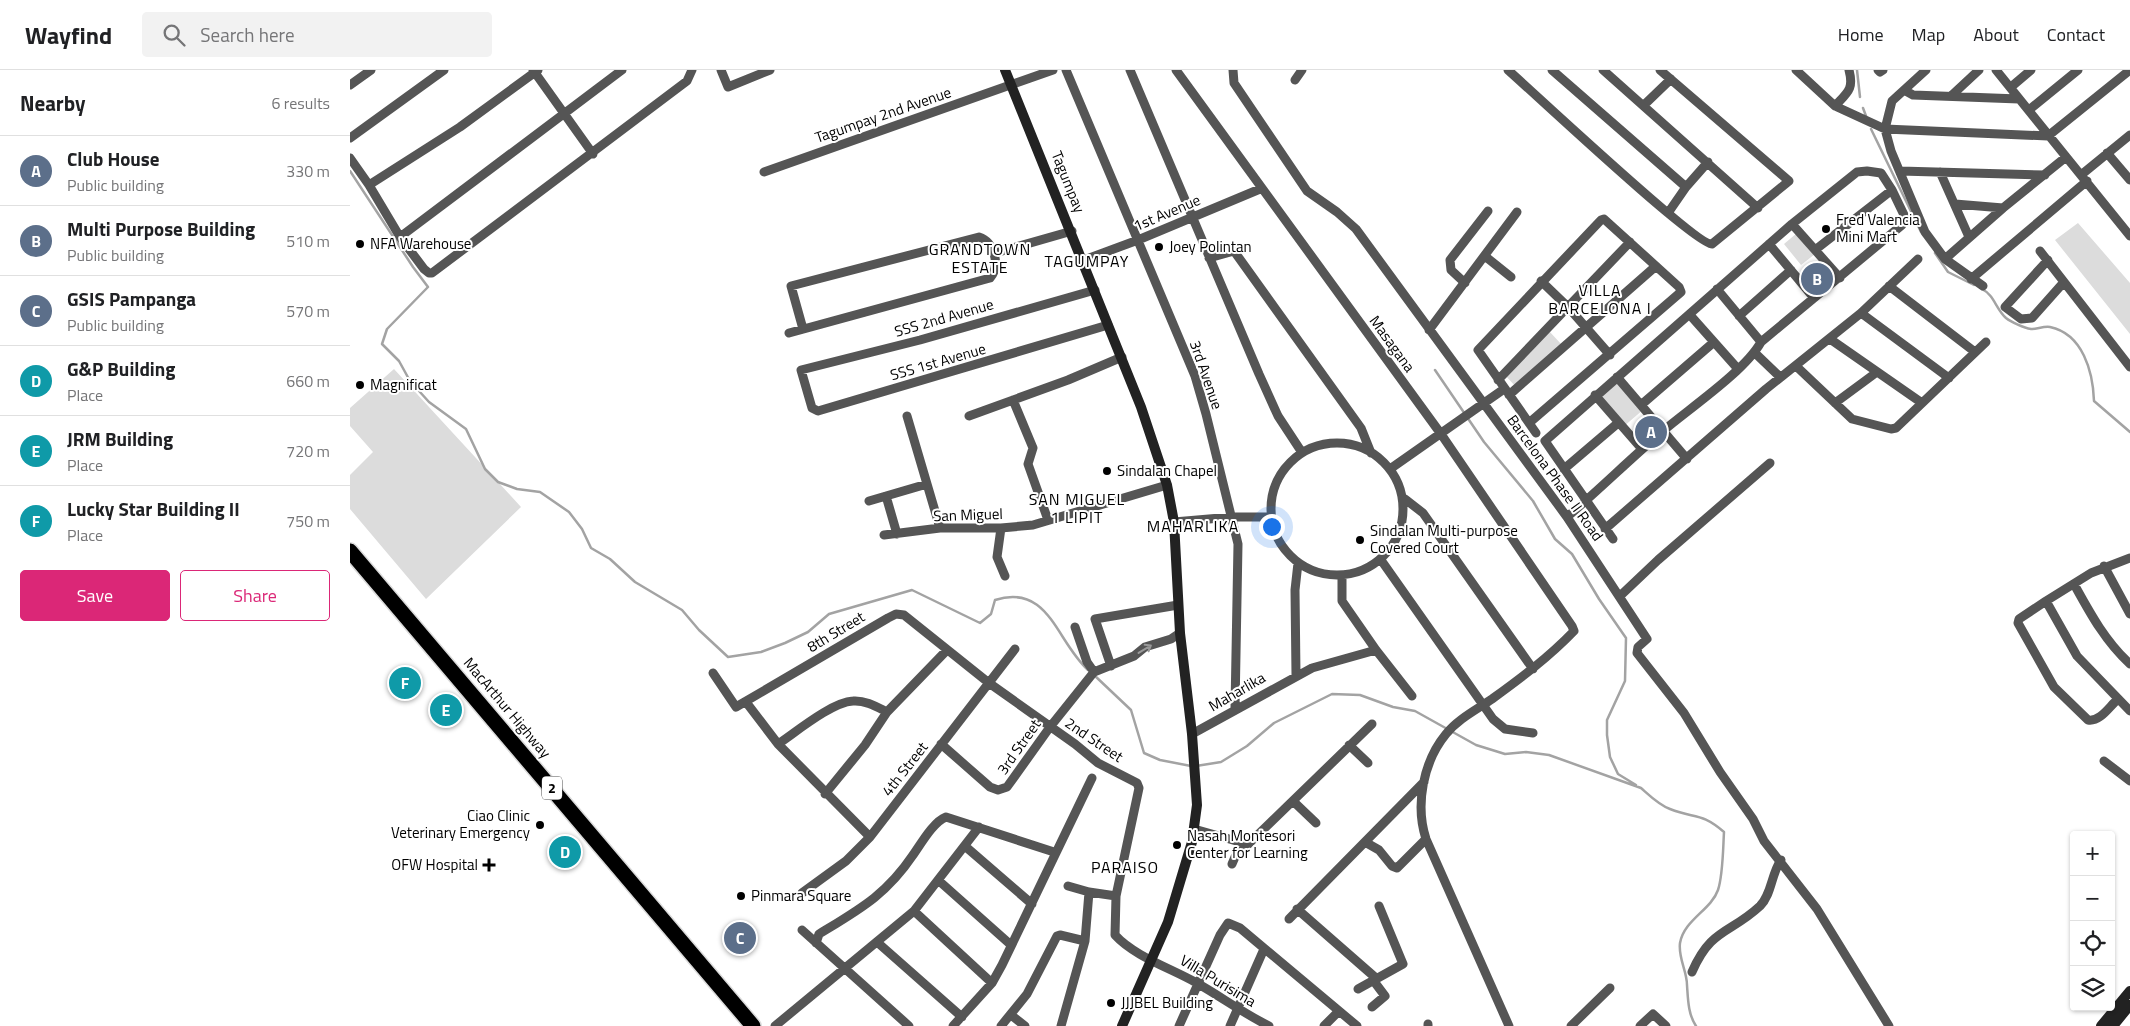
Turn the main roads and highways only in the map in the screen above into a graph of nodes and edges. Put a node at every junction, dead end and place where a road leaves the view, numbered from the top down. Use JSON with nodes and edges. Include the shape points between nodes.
{"nodes":[{"id":1,"x":1005,"y":70,"type":"edge"},
{"id":2,"x":350,"y":551,"type":"edge"},
{"id":3,"x":2130,"y":991,"type":"edge"},
{"id":4,"x":2130,"y":1005,"type":"edge"},
{"id":5,"x":753,"y":1026,"type":"edge"},
{"id":6,"x":1122,"y":1026,"type":"edge"},
{"id":7,"x":2101,"y":1026,"type":"edge"},
{"id":8,"x":2114,"y":1026,"type":"edge"}],
"edges":[{"from":1,"to":6,"type":"main road","name":"Tagumpay","via":[[1122,357],[1167,485],[1174,522],[1180,633],[1197,805],[1178,892],[1153,960]]},
{"from":2,"to":5,"type":"highway","name":"MacArthur Highway","number":"2"},
{"from":3,"to":7,"type":"main road"},
{"from":4,"to":8,"type":"main road"}]}
